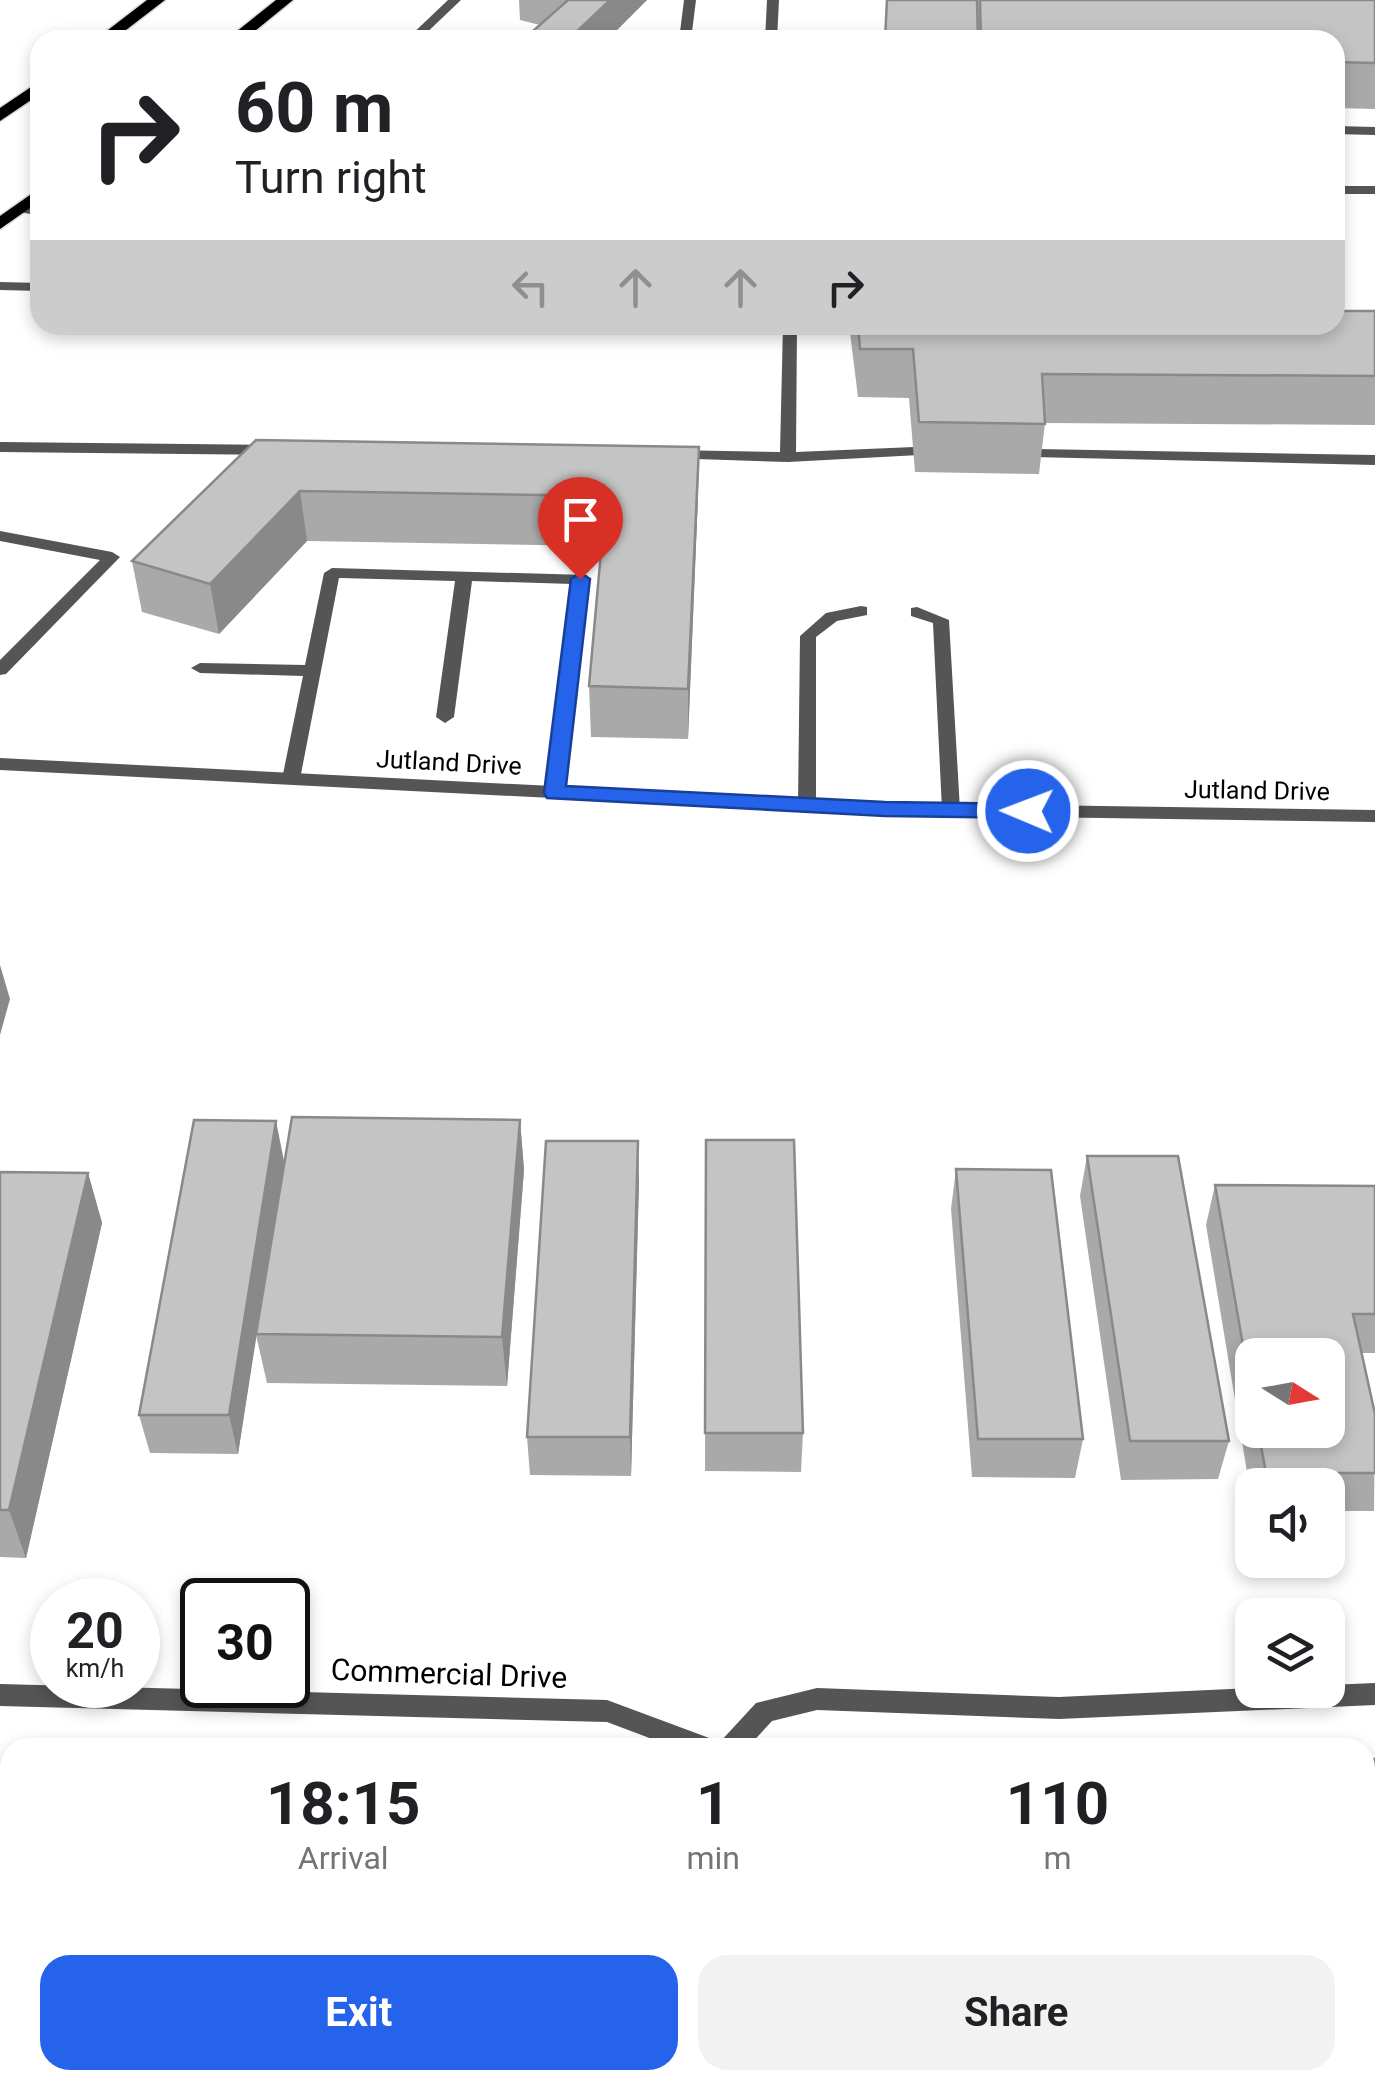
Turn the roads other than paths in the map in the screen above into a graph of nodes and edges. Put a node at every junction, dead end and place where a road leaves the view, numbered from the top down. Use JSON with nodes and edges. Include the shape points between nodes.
{"nodes":[{"id":1,"x":157,"y":0,"type":"edge"},
{"id":2,"x":285,"y":0,"type":"edge"},
{"id":3,"x":455,"y":0,"type":"edge"},
{"id":4,"x":690,"y":0,"type":"edge"},
{"id":5,"x":773,"y":0,"type":"edge"},
{"id":6,"x":116,"y":30,"type":"edge"},
{"id":7,"x":247,"y":30,"type":"edge"},
{"id":8,"x":423,"y":30,"type":"edge"},
{"id":9,"x":687,"y":30,"type":"edge"},
{"id":10,"x":772,"y":30,"type":"edge"},
{"id":11,"x":30,"y":94,"type":"edge"},
{"id":12,"x":0,"y":116,"type":"edge"},
{"id":13,"x":1345,"y":130,"type":"edge"},
{"id":14,"x":1375,"y":131,"type":"edge"},
{"id":15,"x":1345,"y":190,"type":"edge"},
{"id":16,"x":1375,"y":190,"type":"edge"},
{"id":17,"x":30,"y":200,"type":"edge"},
{"id":18,"x":20,"y":208,"type":"junction"},
{"id":19,"x":30,"y":210,"type":"edge"},
{"id":20,"x":0,"y":224,"type":"edge"},
{"id":21,"x":0,"y":286,"type":"edge"},
{"id":22,"x":30,"y":287,"type":"edge"},
{"id":23,"x":790,"y":335,"type":"edge"},
{"id":24,"x":0,"y":447,"type":"edge"},
{"id":25,"x":290,"y":450,"type":"edge"},
{"id":26,"x":914,"y":452,"type":"edge"},
{"id":27,"x":655,"y":454,"type":"edge"},
{"id":28,"x":1038,"y":454,"type":"edge"},
{"id":29,"x":788,"y":456,"type":"junction"},
{"id":30,"x":1375,"y":460,"type":"edge"},
{"id":31,"x":0,"y":536,"type":"edge"},
{"id":32,"x":464,"y":577,"type":"junction"},
{"id":33,"x":861,"y":612,"type":"dead end"},
{"id":34,"x":918,"y":612,"type":"dead end"},
{"id":35,"x":200,"y":668,"type":"dead end"},
{"id":36,"x":0,"y":670,"type":"edge"},
{"id":37,"x":313,"y":671,"type":"junction"},
{"id":38,"x":446,"y":718,"type":"dead end"},
{"id":39,"x":0,"y":764,"type":"edge"},
{"id":40,"x":291,"y":778,"type":"junction"},
{"id":41,"x":555,"y":793,"type":"junction"},
{"id":42,"x":808,"y":805,"type":"junction"},
{"id":43,"x":951,"y":810,"type":"junction"},
{"id":44,"x":1375,"y":816,"type":"edge"},
{"id":45,"x":1375,"y":1694,"type":"edge"},
{"id":46,"x":0,"y":1695,"type":"edge"},
{"id":47,"x":682,"y":1738,"type":"edge"},
{"id":48,"x":739,"y":1738,"type":"edge"}],
"edges":[{"from":1,"to":6,"type":"main road"},
{"from":2,"to":7,"type":"main road"},
{"from":3,"to":8,"type":"street"},
{"from":4,"to":9,"type":"street"},
{"from":5,"to":10,"type":"street"},
{"from":11,"to":12,"type":"main road"},
{"from":13,"to":14,"type":"street"},
{"from":15,"to":16,"type":"street"},
{"from":17,"to":18,"type":"main road"},
{"from":18,"to":19,"type":"street"},
{"from":18,"to":20,"type":"main road"},
{"from":21,"to":22,"type":"street"},
{"from":23,"to":29,"type":"street"},
{"from":24,"to":25,"type":"street"},
{"from":26,"to":29,"type":"street"},
{"from":27,"to":29,"type":"street"},
{"from":28,"to":30,"type":"street"},
{"from":31,"to":36,"type":"street","via":[[112,557]]},
{"from":32,"to":37,"type":"street","via":[[332,573]]},
{"from":32,"to":38,"type":"street"},
{"from":32,"to":41,"type":"street","via":[[580,579]]},
{"from":33,"to":42,"type":"street","via":[[836,613],[808,636]]},
{"from":34,"to":43,"type":"street","via":[[941,620]]},
{"from":35,"to":37,"type":"street"},
{"from":37,"to":40,"type":"street"},
{"from":39,"to":40,"type":"street","name":"Jutland Drive"},
{"from":40,"to":41,"type":"street","name":"Jutland Drive"},
{"from":41,"to":42,"type":"street","name":"Jutland Drive"},
{"from":42,"to":43,"type":"street","name":"Jutland Drive"},
{"from":43,"to":44,"type":"street","name":"Jutland Drive"},
{"from":45,"to":48,"type":"street","via":[[1059,1708],[818,1699],[765,1711]]},
{"from":46,"to":47,"type":"street","name":"Commercial Drive","via":[[607,1711]]}]}
